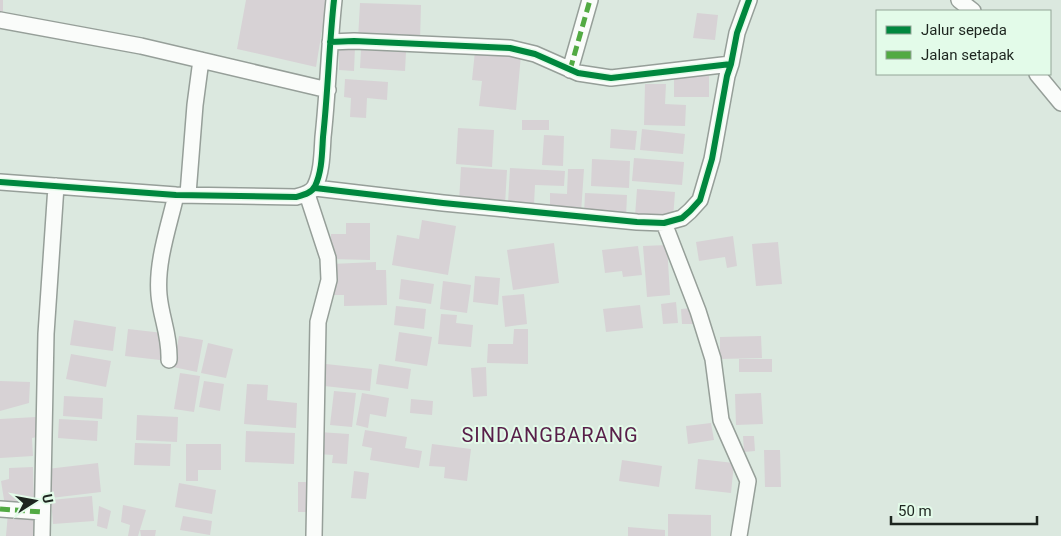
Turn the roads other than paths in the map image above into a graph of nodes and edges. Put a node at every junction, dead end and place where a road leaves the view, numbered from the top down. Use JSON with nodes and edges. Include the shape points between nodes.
{"nodes":[{"id":1,"x":334,"y":0,"type":"edge"},
{"id":2,"x":590,"y":0,"type":"edge"},
{"id":3,"x":749,"y":0,"type":"edge"},
{"id":4,"x":959,"y":0,"type":"edge"},
{"id":5,"x":972,"y":10,"type":"edge"},
{"id":6,"x":0,"y":20,"type":"edge"},
{"id":7,"x":330,"y":42,"type":"junction"},
{"id":8,"x":201,"y":60,"type":"junction"},
{"id":9,"x":731,"y":64,"type":"junction"},
{"id":10,"x":570,"y":70,"type":"junction"},
{"id":11,"x":1037,"y":75,"type":"edge"},
{"id":12,"x":328,"y":90,"type":"junction"},
{"id":13,"x":1061,"y":102,"type":"edge"},
{"id":14,"x":0,"y":182,"type":"edge"},
{"id":15,"x":56,"y":186,"type":"junction"},
{"id":16,"x":311,"y":191,"type":"junction"},
{"id":17,"x":182,"y":194,"type":"junction"},
{"id":18,"x":664,"y":223,"type":"junction"},
{"id":19,"x":169,"y":360,"type":"dead end"},
{"id":20,"x":0,"y":510,"type":"edge"},
{"id":21,"x":42,"y":512,"type":"junction"},
{"id":22,"x":42,"y":536,"type":"edge"},
{"id":23,"x":314,"y":536,"type":"edge"},
{"id":24,"x":739,"y":536,"type":"edge"}],
"edges":[{"from":1,"to":7,"type":"street"},
{"from":2,"to":10,"type":"street"},
{"from":3,"to":9,"type":"street","via":[[737,32]]},
{"from":4,"to":5,"type":"street"},
{"from":6,"to":8,"type":"street"},
{"from":7,"to":10,"type":"street","via":[[510,48],[535,54]]},
{"from":7,"to":12,"type":"street"},
{"from":8,"to":12,"type":"street"},
{"from":8,"to":17,"type":"street"},
{"from":9,"to":10,"type":"street","via":[[611,78]]},
{"from":9,"to":18,"type":"street","via":[[712,159],[700,200],[682,218]]},
{"from":11,"to":13,"type":"street"},
{"from":12,"to":16,"type":"street","via":[[320,171]]},
{"from":14,"to":15,"type":"street"},
{"from":15,"to":17,"type":"street"},
{"from":15,"to":21,"type":"street","via":[[46,334]]},
{"from":16,"to":17,"type":"street","via":[[296,197]]},
{"from":16,"to":18,"type":"street"},
{"from":16,"to":23,"type":"street","via":[[328,258],[329,280],[318,322]]},
{"from":17,"to":19,"type":"street","via":[[162,257],[159,279],[159,295],[170,344]]},
{"from":18,"to":24,"type":"street","via":[[713,359],[721,420],[748,481]]},
{"from":20,"to":21,"type":"street"},
{"from":21,"to":22,"type":"street"}]}
